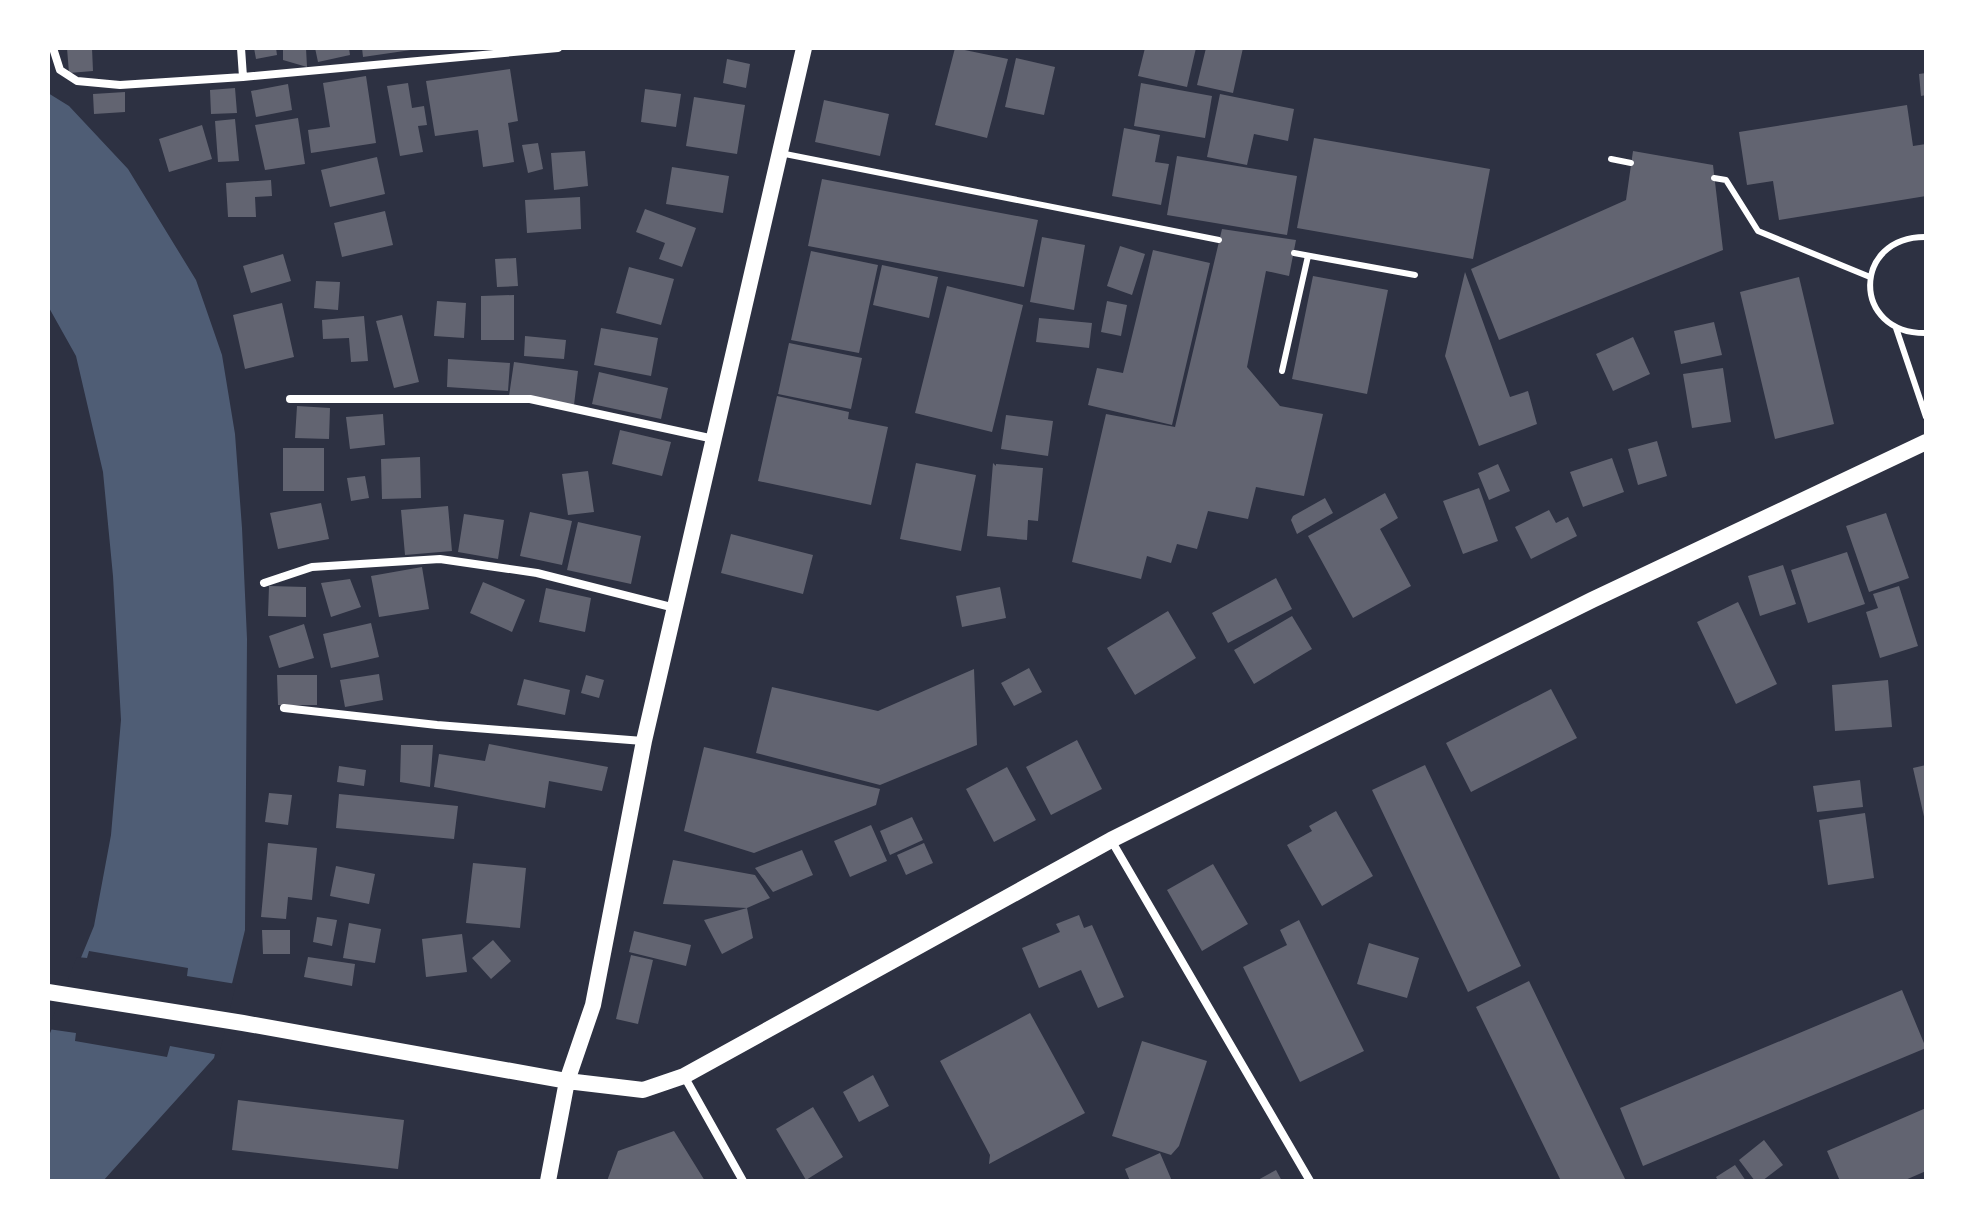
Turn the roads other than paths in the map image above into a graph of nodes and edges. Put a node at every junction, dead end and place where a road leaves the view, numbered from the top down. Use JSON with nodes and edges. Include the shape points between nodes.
{"nodes":[{"id":1,"x":53,"y":48,"type":"edge"},
{"id":2,"x":241,"y":48,"type":"edge"},
{"id":3,"x":558,"y":48,"type":"edge"},
{"id":4,"x":800,"y":49,"type":"edge"},
{"id":5,"x":243,"y":77,"type":"junction"},
{"id":6,"x":780,"y":153,"type":"junction"},
{"id":7,"x":1611,"y":159,"type":"dead end"},
{"id":8,"x":1631,"y":163,"type":"dead end"},
{"id":9,"x":1714,"y":178,"type":"dead end"},
{"id":10,"x":1926,"y":237,"type":"edge"},
{"id":11,"x":1219,"y":240,"type":"dead end"},
{"id":12,"x":1294,"y":253,"type":"dead end"},
{"id":13,"x":1308,"y":256,"type":"junction"},
{"id":14,"x":1415,"y":275,"type":"dead end"},
{"id":15,"x":1870,"y":277,"type":"junction"},
{"id":16,"x":1896,"y":328,"type":"junction"},
{"id":17,"x":1926,"y":333,"type":"edge"},
{"id":18,"x":1282,"y":371,"type":"dead end"},
{"id":19,"x":290,"y":399,"type":"dead end"},
{"id":20,"x":1926,"y":417,"type":"edge"},
{"id":21,"x":715,"y":439,"type":"junction"},
{"id":22,"x":1926,"y":442,"type":"edge"},
{"id":23,"x":264,"y":583,"type":"dead end"},
{"id":24,"x":675,"y":608,"type":"junction"},
{"id":25,"x":284,"y":708,"type":"dead end"},
{"id":26,"x":644,"y":741,"type":"junction"},
{"id":27,"x":1111,"y":840,"type":"junction"},
{"id":28,"x":48,"y":992,"type":"edge"},
{"id":29,"x":684,"y":1076,"type":"junction"},
{"id":30,"x":567,"y":1081,"type":"junction"},
{"id":31,"x":548,"y":1181,"type":"edge"},
{"id":32,"x":743,"y":1181,"type":"edge"},
{"id":33,"x":1310,"y":1181,"type":"edge"}],
"edges":[{"from":1,"to":5,"type":"street","via":[[60,70],[77,81],[120,85]]},
{"from":2,"to":5,"type":"street"},
{"from":3,"to":5,"type":"street"},
{"from":4,"to":6,"type":"main road"},
{"from":6,"to":11,"type":"lane"},
{"from":6,"to":21,"type":"main road"},
{"from":7,"to":8,"type":"lane"},
{"from":9,"to":15,"type":"lane","via":[[1726,180],[1758,231]]},
{"from":10,"to":15,"type":"lane","via":[[1897,241],[1875,262]]},
{"from":12,"to":13,"type":"lane"},
{"from":13,"to":14,"type":"lane"},
{"from":13,"to":18,"type":"lane"},
{"from":15,"to":16,"type":"lane","via":[[1875,307]]},
{"from":16,"to":17,"type":"lane"},
{"from":16,"to":20,"type":"lane"},
{"from":19,"to":21,"type":"street","via":[[530,399]]},
{"from":21,"to":24,"type":"main road"},
{"from":22,"to":27,"type":"main road","via":[[1550,621]]},
{"from":23,"to":24,"type":"street","via":[[312,567],[440,559],[537,573]]},
{"from":24,"to":26,"type":"main road"},
{"from":25,"to":26,"type":"street"},
{"from":26,"to":30,"type":"main road","via":[[593,1005]]},
{"from":27,"to":29,"type":"main road"},
{"from":27,"to":33,"type":"street"},
{"from":28,"to":30,"type":"main road"},
{"from":29,"to":30,"type":"main road","via":[[643,1090]]},
{"from":29,"to":32,"type":"street"},
{"from":30,"to":31,"type":"main road"}]}
